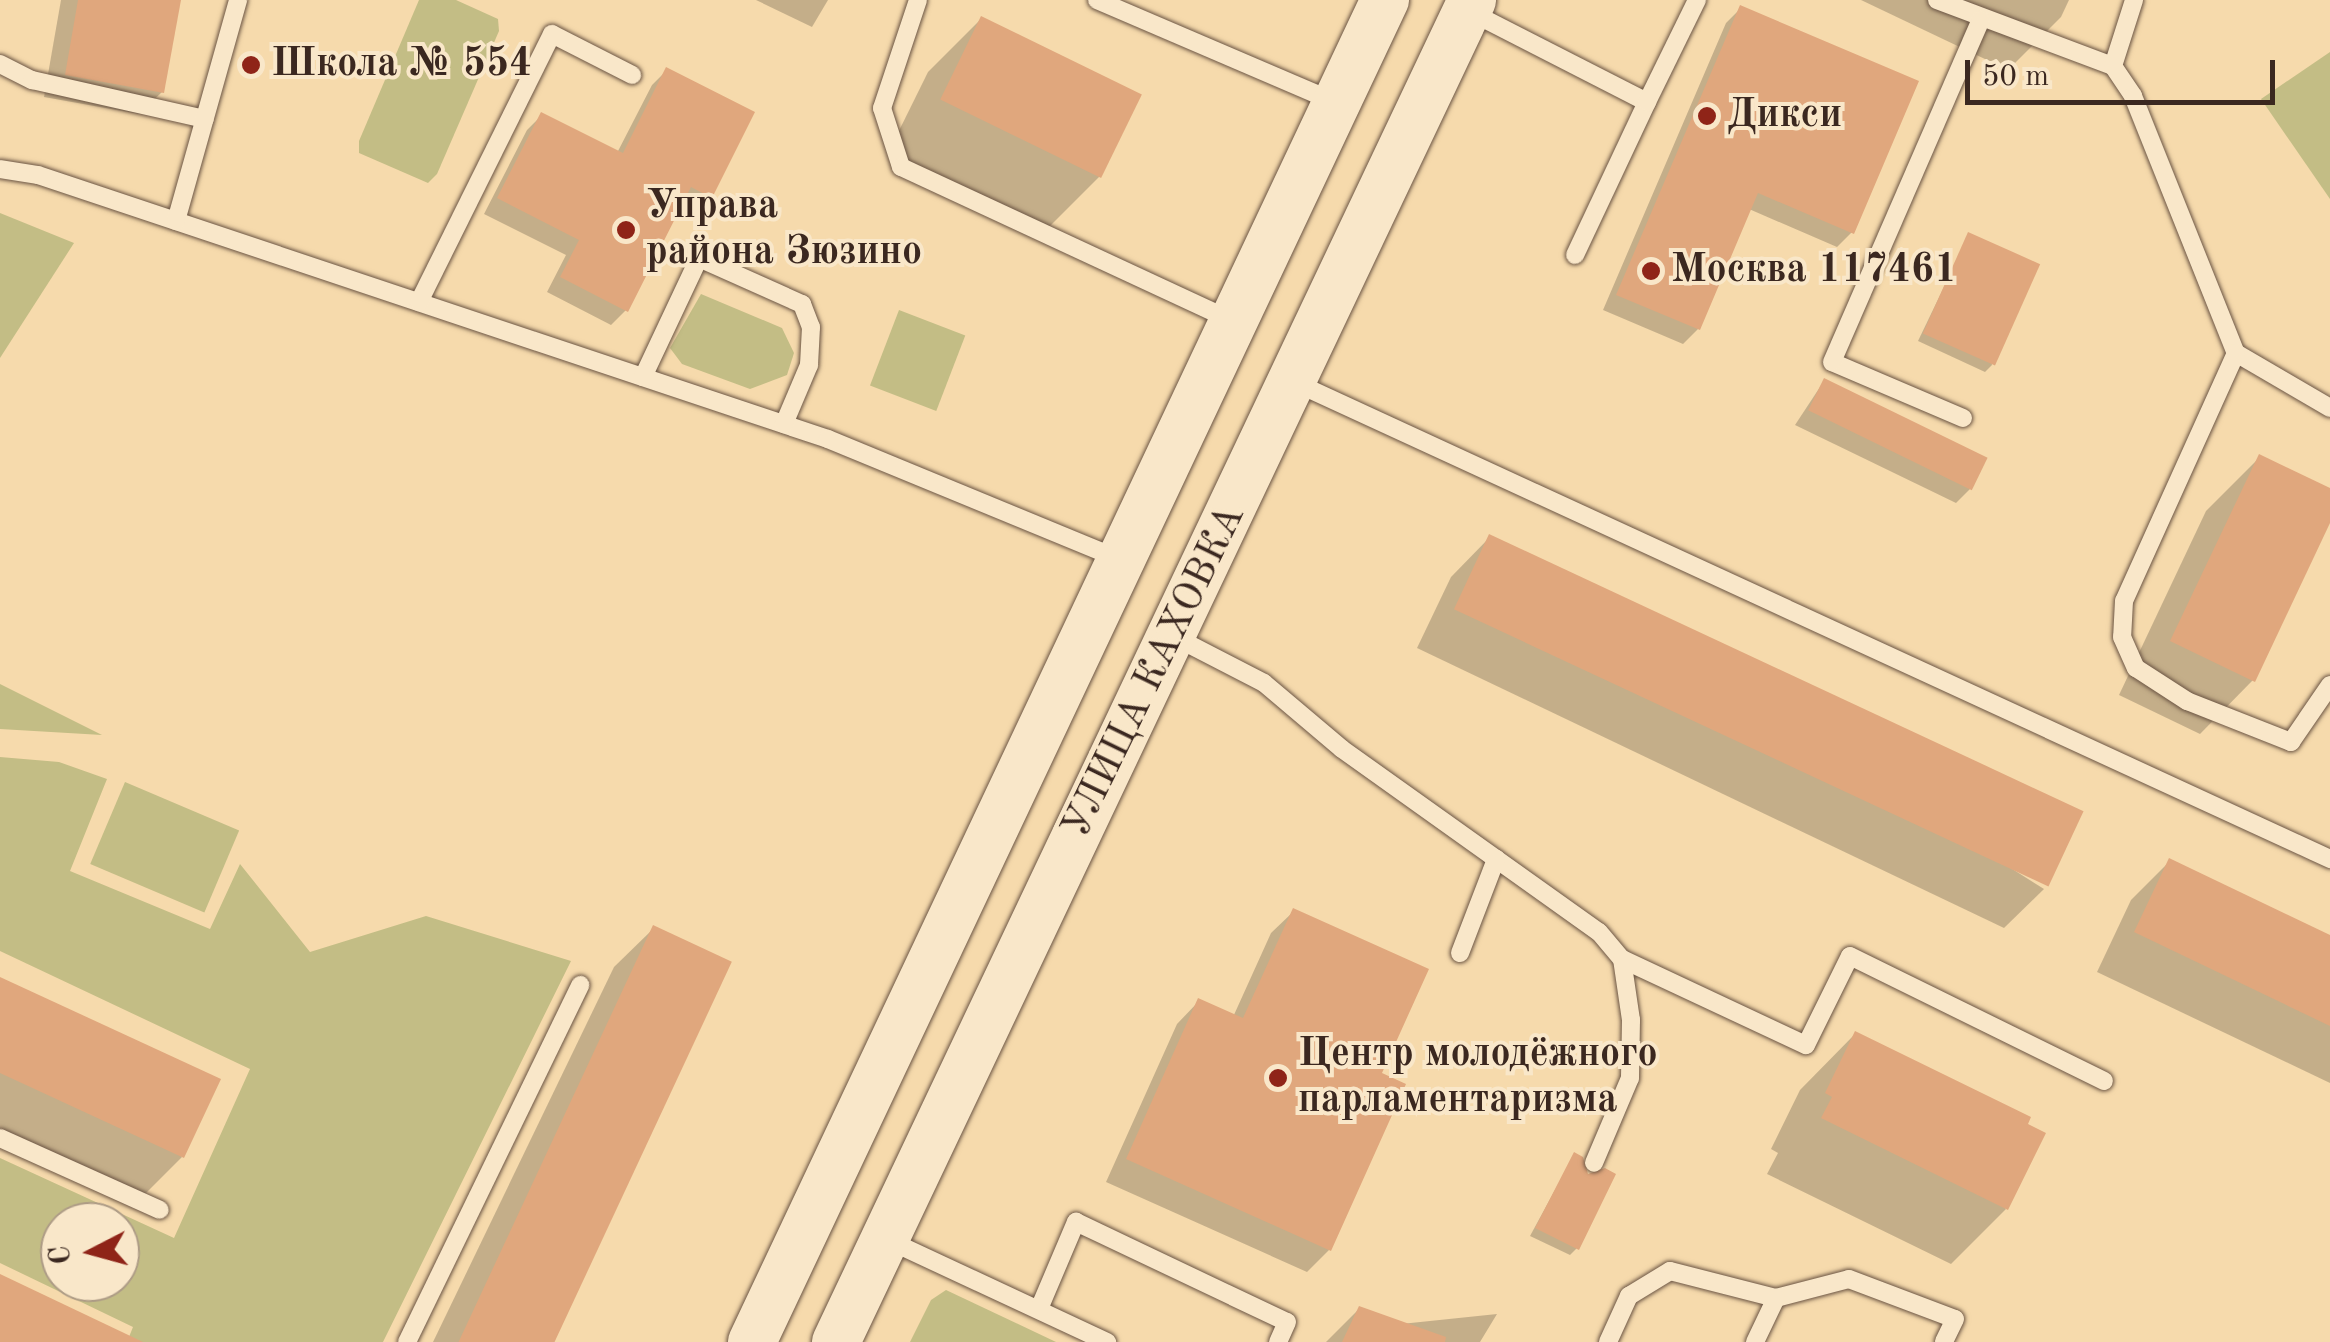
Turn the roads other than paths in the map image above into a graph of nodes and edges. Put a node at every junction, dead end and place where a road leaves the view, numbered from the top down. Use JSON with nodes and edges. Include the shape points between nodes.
{"nodes":[{"id":1,"x":238,"y":0,"type":"edge"},
{"id":2,"x":918,"y":0,"type":"edge"},
{"id":3,"x":1097,"y":0,"type":"edge"},
{"id":4,"x":1386,"y":0,"type":"edge"},
{"id":5,"x":1696,"y":0,"type":"edge"},
{"id":6,"x":1937,"y":0,"type":"edge"},
{"id":7,"x":2134,"y":0,"type":"edge"},
{"id":8,"x":1469,"y":5,"type":"edge"},
{"id":9,"x":1982,"y":20,"type":"junction"},
{"id":10,"x":0,"y":64,"type":"edge"},
{"id":11,"x":2113,"y":66,"type":"junction"},
{"id":12,"x":632,"y":75,"type":"dead end"},
{"id":13,"x":1647,"y":102,"type":"junction"},
{"id":14,"x":1337,"y":103,"type":"junction"},
{"id":15,"x":205,"y":119,"type":"junction"},
{"id":16,"x":0,"y":169,"type":"edge"},
{"id":17,"x":176,"y":221,"type":"junction"},
{"id":18,"x":1575,"y":255,"type":"dead end"},
{"id":19,"x":419,"y":302,"type":"junction"},
{"id":20,"x":1236,"y":322,"type":"junction"},
{"id":21,"x":2236,"y":353,"type":"junction"},
{"id":22,"x":643,"y":377,"type":"junction"},
{"id":23,"x":1294,"y":382,"type":"junction"},
{"id":24,"x":2330,"y":408,"type":"edge"},
{"id":25,"x":1963,"y":418,"type":"dead end"},
{"id":26,"x":784,"y":424,"type":"junction"},
{"id":27,"x":1121,"y":560,"type":"junction"},
{"id":28,"x":1172,"y":636,"type":"junction"},
{"id":29,"x":2330,"y":685,"type":"edge"},
{"id":30,"x":1496,"y":858,"type":"junction"},
{"id":31,"x":2330,"y":859,"type":"edge"},
{"id":32,"x":1460,"y":954,"type":"dead end"},
{"id":33,"x":1622,"y":959,"type":"junction"},
{"id":34,"x":580,"y":985,"type":"dead end"},
{"id":35,"x":2104,"y":1081,"type":"dead end"},
{"id":36,"x":0,"y":1138,"type":"edge"},
{"id":37,"x":1594,"y":1163,"type":"dead end"},
{"id":38,"x":160,"y":1210,"type":"dead end"},
{"id":39,"x":885,"y":1238,"type":"junction"},
{"id":40,"x":1776,"y":1298,"type":"junction"},
{"id":41,"x":1039,"y":1309,"type":"junction"},
{"id":42,"x":407,"y":1342,"type":"edge"},
{"id":43,"x":752,"y":1342,"type":"edge"},
{"id":44,"x":836,"y":1342,"type":"edge"},
{"id":45,"x":1107,"y":1342,"type":"edge"},
{"id":46,"x":1278,"y":1342,"type":"edge"},
{"id":47,"x":1608,"y":1342,"type":"edge"},
{"id":48,"x":1755,"y":1342,"type":"edge"},
{"id":49,"x":1944,"y":1342,"type":"edge"}],
"edges":[{"from":1,"to":15,"type":"lane"},
{"from":2,"to":20,"type":"lane","via":[[882,108],[900,168]]},
{"from":3,"to":14,"type":"lane"},
{"from":4,"to":14,"type":"main road","name":"УЛИЦА КАХОВКА"},
{"from":5,"to":13,"type":"lane"},
{"from":6,"to":9,"type":"lane"},
{"from":7,"to":11,"type":"lane"},
{"from":8,"to":13,"type":"lane"},
{"from":8,"to":23,"type":"main road","name":"УЛИЦА КАХОВКА"},
{"from":9,"to":11,"type":"lane"},
{"from":9,"to":25,"type":"lane","via":[[1832,362]]},
{"from":10,"to":15,"type":"lane","via":[[32,80]]},
{"from":11,"to":21,"type":"lane","via":[[2133,96]]},
{"from":12,"to":19,"type":"lane","via":[[552,34]]},
{"from":13,"to":18,"type":"lane"},
{"from":14,"to":20,"type":"main road","name":"УЛИЦА КАХОВКА"},
{"from":15,"to":17,"type":"lane"},
{"from":16,"to":17,"type":"lane","via":[[38,175]]},
{"from":17,"to":19,"type":"lane"},
{"from":19,"to":22,"type":"lane"},
{"from":20,"to":27,"type":"main road","name":"УЛИЦА КАХОВКА"},
{"from":21,"to":24,"type":"lane"},
{"from":21,"to":29,"type":"lane","via":[[2124,601],[2122,637],[2136,668],[2187,702],[2292,742]]},
{"from":22,"to":26,"type":"lane"},
{"from":22,"to":26,"type":"lane","via":[[699,258],[802,304],[811,327],[810,365]]},
{"from":23,"to":28,"type":"main road","name":"УЛИЦА КАХОВКА"},
{"from":23,"to":31,"type":"lane"},
{"from":26,"to":27,"type":"lane"},
{"from":27,"to":43,"type":"main road","name":"УЛИЦА КАХОВКА"},
{"from":28,"to":30,"type":"lane","via":[[1264,683]]},
{"from":28,"to":39,"type":"main road","name":"УЛИЦА КАХОВКА"},
{"from":30,"to":32,"type":"lane"},
{"from":30,"to":33,"type":"lane","via":[[1598,932]]},
{"from":33,"to":35,"type":"lane","via":[[1806,1045],[1850,956]]},
{"from":33,"to":37,"type":"lane","via":[[1632,1020],[1630,1078]]},
{"from":34,"to":42,"type":"lane"},
{"from":36,"to":38,"type":"lane"},
{"from":39,"to":41,"type":"lane"},
{"from":39,"to":44,"type":"main road","name":"УЛИЦА КАХОВКА"},
{"from":40,"to":47,"type":"lane","via":[[1670,1272],[1629,1296]]},
{"from":40,"to":48,"type":"lane"},
{"from":40,"to":49,"type":"lane","via":[[1849,1279],[1954,1318]]},
{"from":41,"to":45,"type":"lane"},
{"from":41,"to":46,"type":"lane","via":[[1076,1222],[1287,1322]]}]}
